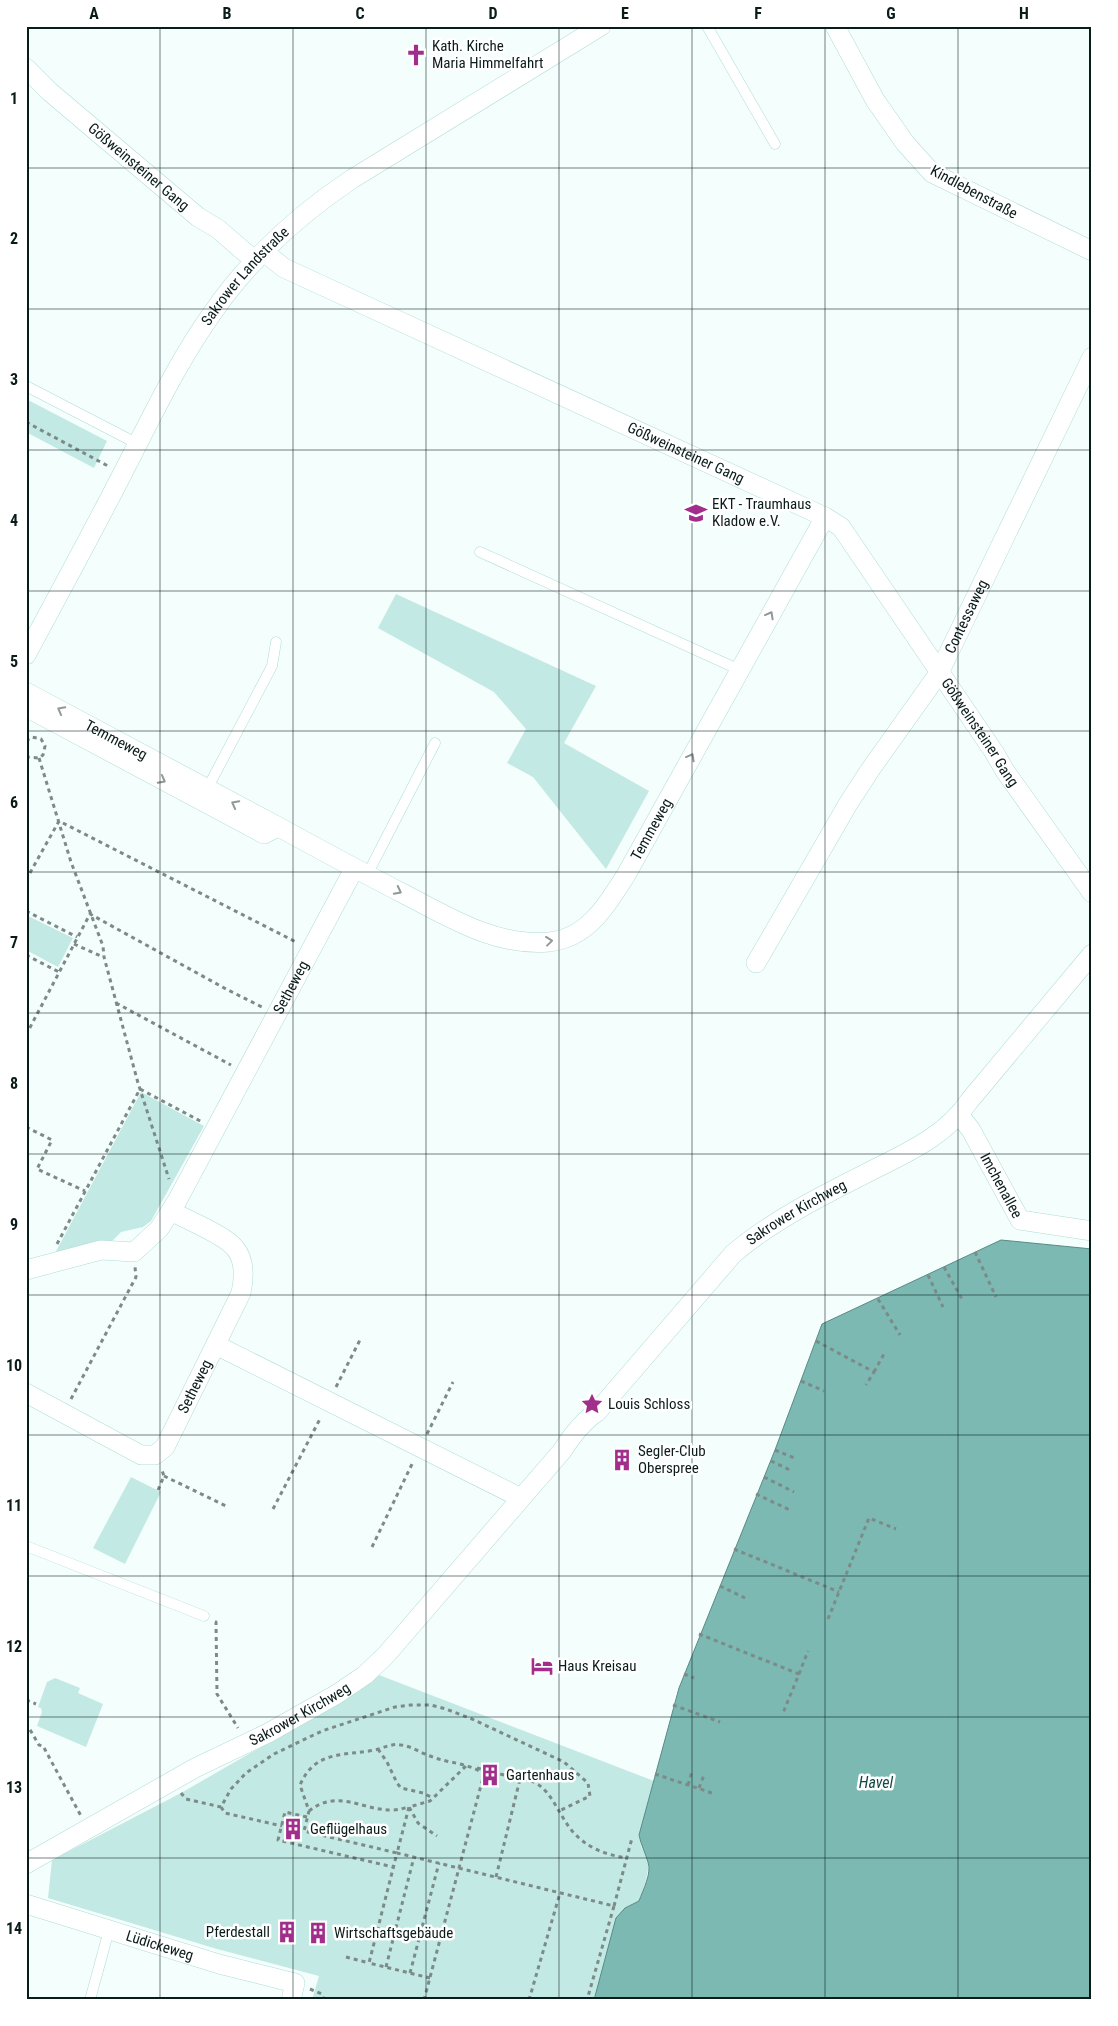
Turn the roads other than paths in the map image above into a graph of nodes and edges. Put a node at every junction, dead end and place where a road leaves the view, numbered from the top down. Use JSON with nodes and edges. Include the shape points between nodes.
{"nodes":[{"id":1,"x":601,"y":26,"type":"edge"},
{"id":2,"x":707,"y":26,"type":"edge"},
{"id":3,"x":834,"y":26,"type":"edge"},
{"id":4,"x":26,"y":68,"type":"edge"},
{"id":5,"x":775,"y":144,"type":"dead end"},
{"id":6,"x":1092,"y":251,"type":"edge"},
{"id":7,"x":260,"y":257,"type":"junction"},
{"id":8,"x":1092,"y":357,"type":"edge"},
{"id":9,"x":26,"y":386,"type":"edge"},
{"id":10,"x":138,"y":444,"type":"junction"},
{"id":11,"x":825,"y":517,"type":"junction"},
{"id":12,"x":480,"y":552,"type":"dead end"},
{"id":13,"x":276,"y":642,"type":"dead end"},
{"id":14,"x":26,"y":655,"type":"edge"},
{"id":15,"x":740,"y":670,"type":"junction"},
{"id":16,"x":939,"y":673,"type":"junction"},
{"id":17,"x":26,"y":692,"type":"edge"},
{"id":18,"x":26,"y":707,"type":"edge"},
{"id":19,"x":435,"y":743,"type":"dead end"},
{"id":20,"x":204,"y":795,"type":"junction"},
{"id":21,"x":360,"y":872,"type":"junction"},
{"id":22,"x":1092,"y":893,"type":"edge"},
{"id":23,"x":1092,"y":954,"type":"edge"},
{"id":24,"x":756,"y":964,"type":"dead end"},
{"id":25,"x":960,"y":1116,"type":"junction"},
{"id":26,"x":174,"y":1206,"type":"junction"},
{"id":27,"x":1092,"y":1231,"type":"edge"},
{"id":28,"x":26,"y":1270,"type":"edge"},
{"id":29,"x":216,"y":1344,"type":"junction"},
{"id":30,"x":26,"y":1393,"type":"edge"},
{"id":31,"x":521,"y":1498,"type":"junction"},
{"id":32,"x":26,"y":1546,"type":"edge"},
{"id":33,"x":204,"y":1616,"type":"road end"},
{"id":34,"x":26,"y":1864,"type":"edge"},
{"id":35,"x":26,"y":1904,"type":"edge"},
{"id":36,"x":109,"y":1930,"type":"junction"},
{"id":37,"x":293,"y":1992,"type":"edge"},
{"id":38,"x":90,"y":2000,"type":"edge"}],
"edges":[{"from":1,"to":7,"type":"street","name":"Sakrower Landstraße","via":[[352,179],[321,200]]},
{"from":2,"to":5,"type":"lane"},
{"from":3,"to":6,"type":"street","name":"Kindlebenstraße","via":[[875,100],[905,143],[932,173]]},
{"from":4,"to":7,"type":"street","name":"Gößweinsteiner Gang","via":[[198,217]]},
{"from":7,"to":10,"type":"street","name":"Sakrower Landstraße","via":[[210,316],[180,364]]},
{"from":7,"to":11,"type":"street","name":"Gößweinsteiner Gang"},
{"from":8,"to":16,"type":"street","name":"Contessaweg"},
{"from":9,"to":10,"type":"lane"},
{"from":10,"to":14,"type":"street","name":"Sakrower Landstraße"},
{"from":15,"to":11,"type":"street","name":"Temmeweg","one_way":true},
{"from":11,"to":16,"type":"street","name":"Gößweinsteiner Gang","via":[[841,527]]},
{"from":12,"to":15,"type":"lane"},
{"from":13,"to":20,"type":"lane","via":[[272,666]]},
{"from":21,"to":15,"type":"street","name":"Temmeweg","one_way":true,"via":[[453,919],[508,940],[551,942],[584,929],[608,904],[626,875]]},
{"from":16,"to":22,"type":"street","name":"Gößweinsteiner Gang"},
{"from":16,"to":24,"type":"street","name":"Contessaweg","via":[[848,804]]},
{"from":20,"to":17,"type":"street","name":"Temmeweg","one_way":true},
{"from":18,"to":20,"type":"street","name":"Temmeweg","one_way":true},
{"from":19,"to":21,"type":"lane"},
{"from":20,"to":21,"type":"street","name":"Temmeweg","via":[[278,827]]},
{"from":21,"to":26,"type":"street","name":"Setheweg","via":[[311,949]]},
{"from":23,"to":25,"type":"street","name":"Sakrower Kirchweg"},
{"from":25,"to":27,"type":"street","name":"Imchenallee","via":[[971,1130],[1020,1220]]},
{"from":25,"to":31,"type":"street","name":"Sakrower Kirchweg","via":[[915,1150],[821,1196],[737,1251]]},
{"from":26,"to":28,"type":"street","name":"Setheweg","via":[[159,1229],[134,1252],[101,1250]]},
{"from":26,"to":29,"type":"street","name":"Setheweg","via":[[236,1248],[241,1263],[244,1277],[241,1293]]},
{"from":29,"to":30,"type":"street","name":"Setheweg","via":[[165,1447],[155,1455],[142,1455]]},
{"from":29,"to":31,"type":"street"},
{"from":31,"to":34,"type":"street","name":"Sakrower Kirchweg","via":[[371,1669],[337,1694],[248,1744],[173,1780]]},
{"from":32,"to":33,"type":"lane"},
{"from":35,"to":36,"type":"street","name":"Lüdickeweg"},
{"from":36,"to":37,"type":"street","name":"Lüdickeweg","via":[[219,1964]]},
{"from":36,"to":38,"type":"lane"}]}
